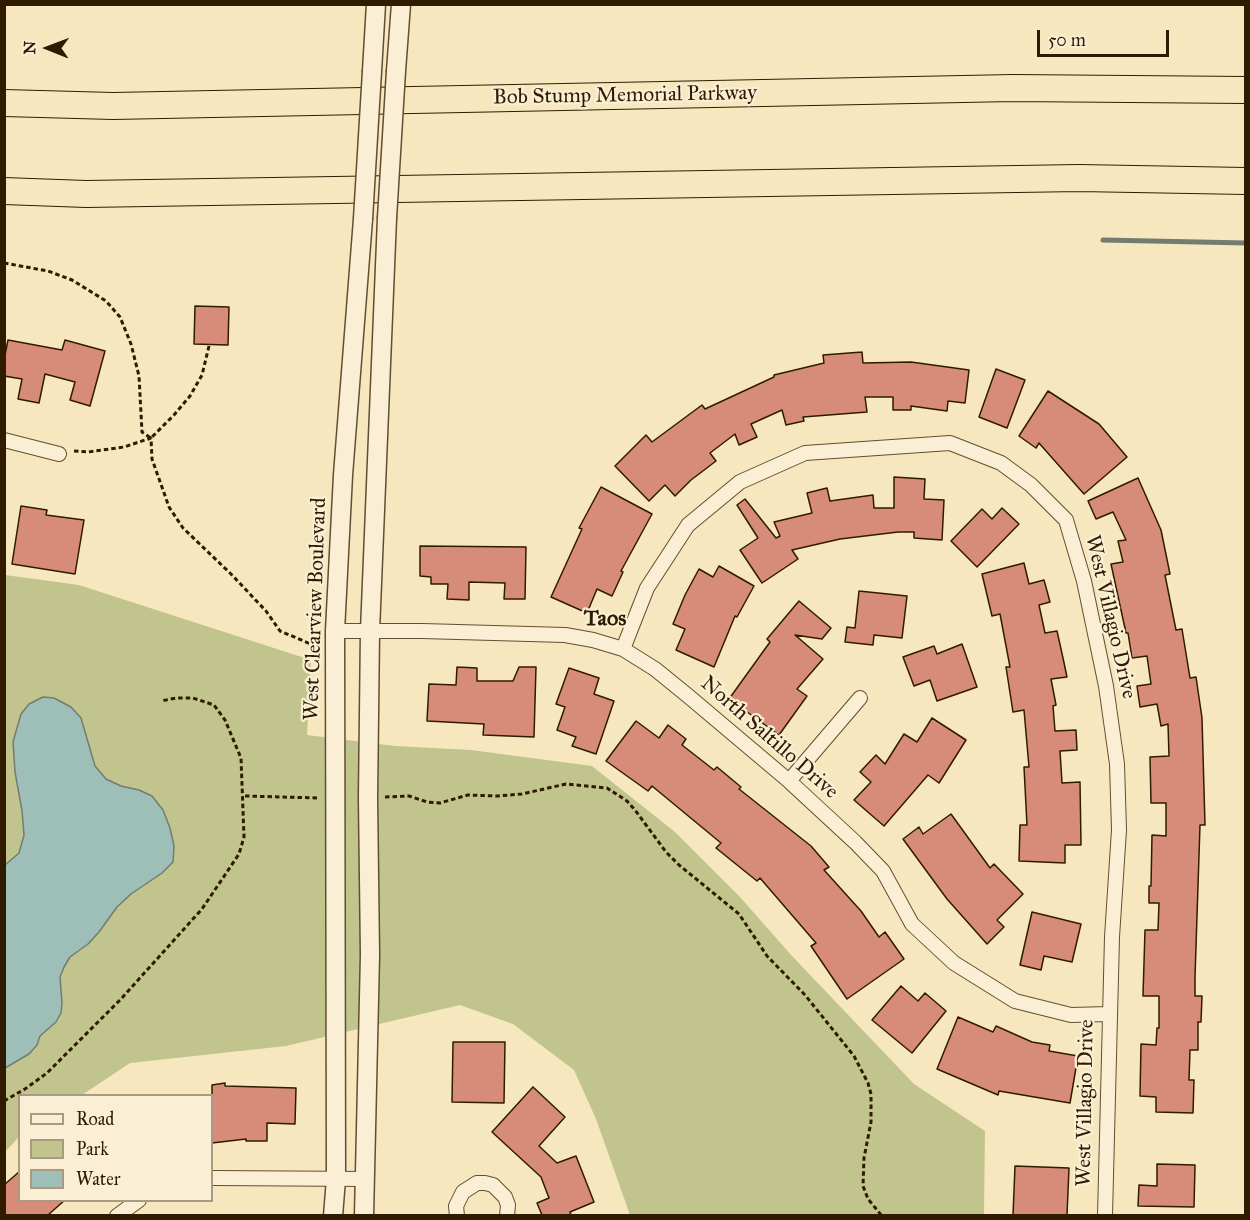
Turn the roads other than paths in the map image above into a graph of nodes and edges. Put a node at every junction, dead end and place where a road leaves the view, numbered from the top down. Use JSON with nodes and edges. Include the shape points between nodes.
{"nodes":[{"id":1,"x":375,"y":4,"type":"edge"},
{"id":2,"x":401,"y":4,"type":"edge"},
{"id":3,"x":1245,"y":90,"type":"edge"},
{"id":4,"x":4,"y":103,"type":"edge"},
{"id":5,"x":1245,"y":181,"type":"edge"},
{"id":6,"x":4,"y":191,"type":"edge"},
{"id":7,"x":4,"y":440,"type":"edge"},
{"id":8,"x":64,"y":452,"type":"road end"},
{"id":9,"x":335,"y":631,"type":"junction"},
{"id":10,"x":370,"y":631,"type":"junction"},
{"id":11,"x":623,"y":649,"type":"junction"},
{"id":12,"x":860,"y":698,"type":"dead end"},
{"id":13,"x":789,"y":781,"type":"junction"},
{"id":14,"x":1109,"y":1014,"type":"junction"},
{"id":15,"x":213,"y":1178,"type":"edge"},
{"id":16,"x":336,"y":1179,"type":"junction"},
{"id":17,"x":366,"y":1179,"type":"junction"},
{"id":18,"x":136,"y":1202,"type":"edge"},
{"id":19,"x":117,"y":1215,"type":"edge"},
{"id":20,"x":333,"y":1215,"type":"edge"},
{"id":21,"x":364,"y":1215,"type":"edge"},
{"id":22,"x":457,"y":1215,"type":"edge"},
{"id":23,"x":507,"y":1215,"type":"edge"},
{"id":24,"x":1105,"y":1215,"type":"edge"}],
"edges":[{"from":1,"to":9,"type":"street","name":"West Clearview Boulevard","bridge":true},
{"from":2,"to":10,"type":"street","bridge":true,"via":[[387,218]]},
{"from":3,"to":4,"type":"highway","name":"Bob Stump Memorial Parkway","via":[[1013,88],[125,106]]},
{"from":5,"to":6,"type":"highway","via":[[1078,178],[86,194]]},
{"from":7,"to":8,"type":"street"},
{"from":9,"to":10,"type":"street","name":"North Saltillo Drive"},
{"from":9,"to":16,"type":"street","name":"West Clearview Boulevard"},
{"from":10,"to":11,"type":"street","name":"North Saltillo Drive","via":[[565,634]]},
{"from":10,"to":17,"type":"street"},
{"from":11,"to":13,"type":"street","name":"North Saltillo Drive","via":[[655,669]]},
{"from":11,"to":14,"type":"street","name":"West Villagio Drive","via":[[647,588],[688,525],[740,482],[805,453],[950,443],[1001,463],[1031,485],[1065,520],[1084,581],[1106,686],[1117,764],[1119,830]]},
{"from":12,"to":13,"type":"street"},
{"from":13,"to":14,"type":"street","name":"North Saltillo Drive","via":[[883,871],[912,924],[954,963],[1015,1001],[1071,1016]]},
{"from":14,"to":24,"type":"street","name":"West Villagio Drive"},
{"from":15,"to":16,"type":"street"},
{"from":16,"to":17,"type":"street"},
{"from":16,"to":20,"type":"street","name":"West Clearview Boulevard"},
{"from":17,"to":21,"type":"street"},
{"from":18,"to":19,"type":"street"},
{"from":22,"to":23,"type":"street","via":[[456,1206],[463,1192],[485,1183],[505,1197]]}]}
